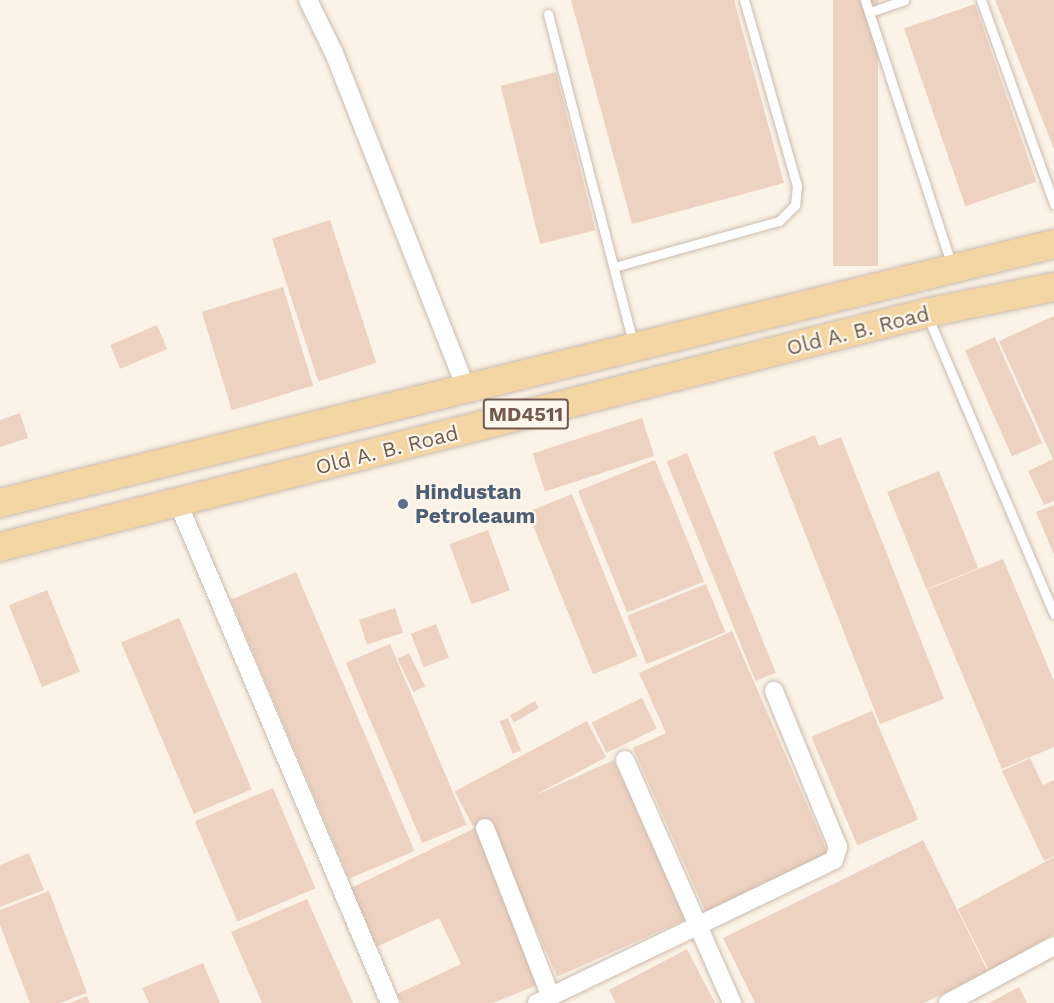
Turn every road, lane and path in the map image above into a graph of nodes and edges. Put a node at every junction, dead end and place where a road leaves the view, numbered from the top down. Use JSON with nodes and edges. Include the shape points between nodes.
{"nodes":[{"id":1,"x":308,"y":0,"type":"edge"},
{"id":2,"x":744,"y":0,"type":"edge"},
{"id":3,"x":865,"y":0,"type":"edge"},
{"id":4,"x":904,"y":0,"type":"edge"},
{"id":5,"x":981,"y":0,"type":"edge"},
{"id":6,"x":870,"y":12,"type":"junction"},
{"id":7,"x":548,"y":15,"type":"dead end"},
{"id":8,"x":1054,"y":204,"type":"edge"},
{"id":9,"x":1054,"y":244,"type":"edge"},
{"id":10,"x":614,"y":267,"type":"junction"},
{"id":11,"x":953,"y":270,"type":"junction"},
{"id":12,"x":1054,"y":287,"type":"edge"},
{"id":13,"x":926,"y":313,"type":"junction"},
{"id":14,"x":635,"y":349,"type":"junction"},
{"id":15,"x":466,"y":388,"type":"junction"},
{"id":16,"x":178,"y":502,"type":"junction"},
{"id":17,"x":0,"y":503,"type":"edge"},
{"id":18,"x":0,"y":547,"type":"edge"},
{"id":19,"x":1054,"y":614,"type":"edge"},
{"id":20,"x":774,"y":691,"type":"dead end"},
{"id":21,"x":625,"y":760,"type":"dead end"},
{"id":22,"x":485,"y":828,"type":"dead end"},
{"id":23,"x":696,"y":928,"type":"junction"},
{"id":24,"x":1054,"y":946,"type":"edge"},
{"id":25,"x":544,"y":1000,"type":"edge"},
{"id":26,"x":390,"y":1003,"type":"edge"},
{"id":27,"x":732,"y":1003,"type":"edge"},
{"id":28,"x":948,"y":1003,"type":"edge"}],
"edges":[{"from":1,"to":15,"type":"street","via":[[334,53]]},
{"from":2,"to":10,"type":"lane","via":[[797,186],[795,205],[779,221]]},
{"from":3,"to":6,"type":"lane"},
{"from":4,"to":6,"type":"lane"},
{"from":5,"to":8,"type":"lane"},
{"from":6,"to":11,"type":"lane"},
{"from":7,"to":10,"type":"lane"},
{"from":9,"to":11,"type":"main road","name":"Old A. B. Road","number":"MD4511"},
{"from":10,"to":14,"type":"lane"},
{"from":11,"to":14,"type":"main road","name":"Old A. B. Road","number":"MD4511"},
{"from":12,"to":13,"type":"main road","name":"Old A. B. Road","number":"MD4511"},
{"from":13,"to":16,"type":"main road","name":"Old A. B. Road","number":"MD4511"},
{"from":13,"to":19,"type":"lane"},
{"from":14,"to":15,"type":"main road","name":"Old A. B. Road","number":"MD4511"},
{"from":15,"to":17,"type":"main road","name":"Old A. B. Road","number":"MD4511"},
{"from":16,"to":18,"type":"main road","name":"Old A. B. Road","number":"MD4511"},
{"from":16,"to":26,"type":"street"},
{"from":20,"to":23,"type":"street","via":[[838,847],[834,860]]},
{"from":21,"to":23,"type":"street"},
{"from":22,"to":25,"type":"street"},
{"from":23,"to":25,"type":"street"},
{"from":23,"to":27,"type":"street"},
{"from":24,"to":28,"type":"street"}]}
